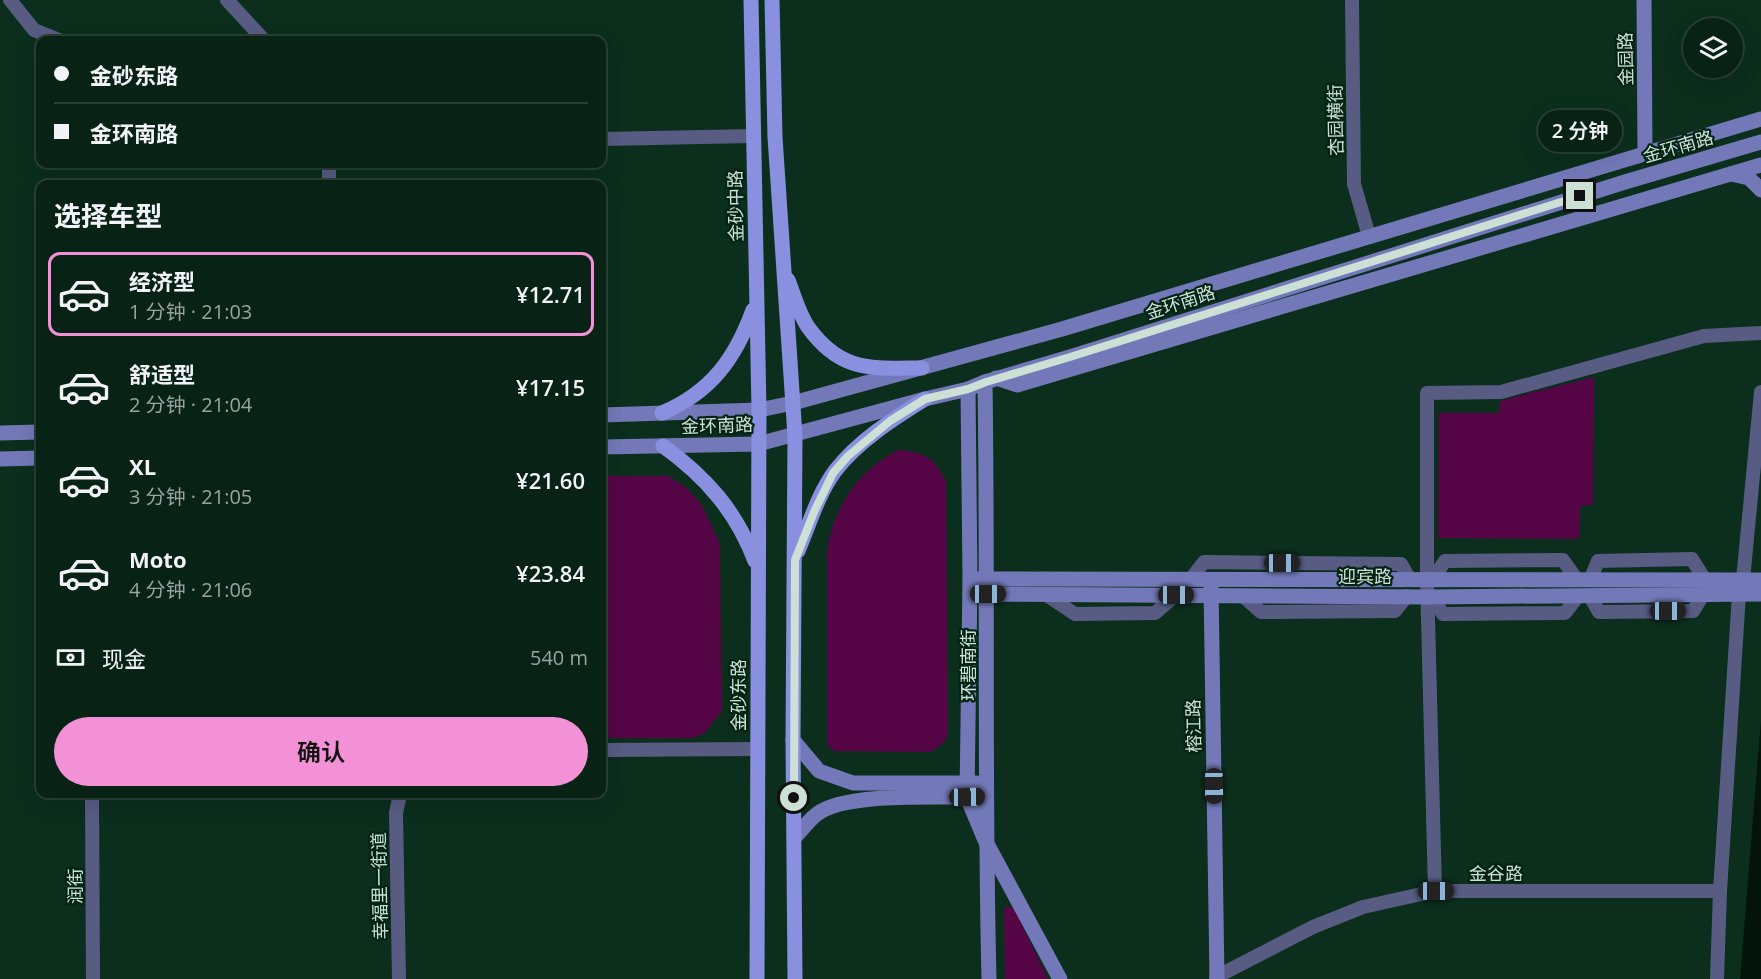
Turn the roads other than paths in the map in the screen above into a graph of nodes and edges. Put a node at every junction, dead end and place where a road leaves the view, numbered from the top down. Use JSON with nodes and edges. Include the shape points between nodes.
{"nodes":[{"id":1,"x":10,"y":0,"type":"edge"},
{"id":2,"x":227,"y":0,"type":"edge"},
{"id":3,"x":751,"y":0,"type":"edge"},
{"id":4,"x":772,"y":0,"type":"edge"},
{"id":5,"x":1352,"y":0,"type":"edge"},
{"id":6,"x":1644,"y":0,"type":"edge"},
{"id":7,"x":49,"y":36,"type":"edge"},
{"id":8,"x":260,"y":36,"type":"edge"},
{"id":9,"x":1761,"y":119,"type":"edge"},
{"id":10,"x":753,"y":136,"type":"junction"},
{"id":11,"x":606,"y":139,"type":"edge"},
{"id":12,"x":1761,"y":142,"type":"edge"},
{"id":13,"x":1645,"y":153,"type":"junction"},
{"id":14,"x":1761,"y":165,"type":"edge"},
{"id":15,"x":1731,"y":174,"type":"junction"},
{"id":16,"x":1761,"y":190,"type":"edge"},
{"id":17,"x":1369,"y":236,"type":"junction"},
{"id":18,"x":783,"y":271,"type":"junction"},
{"id":19,"x":757,"y":302,"type":"junction"},
{"id":20,"x":1761,"y":333,"type":"edge"},
{"id":21,"x":922,"y":368,"type":"junction"},
{"id":22,"x":991,"y":380,"type":"junction"},
{"id":23,"x":968,"y":389,"type":"junction"},
{"id":24,"x":1761,"y":392,"type":"edge"},
{"id":25,"x":925,"y":399,"type":"junction"},
{"id":26,"x":793,"y":403,"type":"junction"},
{"id":27,"x":759,"y":410,"type":"junction"},
{"id":28,"x":662,"y":413,"type":"junction"},
{"id":29,"x":606,"y":416,"type":"edge"},
{"id":30,"x":36,"y":432,"type":"edge"},
{"id":31,"x":0,"y":433,"type":"edge"},
{"id":32,"x":795,"y":436,"type":"junction"},
{"id":33,"x":758,"y":444,"type":"junction"},
{"id":34,"x":663,"y":446,"type":"junction"},
{"id":35,"x":606,"y":447,"type":"edge"},
{"id":36,"x":36,"y":458,"type":"edge"},
{"id":37,"x":0,"y":459,"type":"edge"},
{"id":38,"x":795,"y":560,"type":"junction"},
{"id":39,"x":758,"y":570,"type":"junction"},
{"id":40,"x":1190,"y":580,"type":"junction"},
{"id":41,"x":1410,"y":580,"type":"junction"},
{"id":42,"x":1429,"y":580,"type":"junction"},
{"id":43,"x":970,"y":586,"type":"junction"},
{"id":44,"x":987,"y":587,"type":"junction"},
{"id":45,"x":1211,"y":587,"type":"junction"},
{"id":46,"x":1704,"y":587,"type":"junction"},
{"id":47,"x":1741,"y":587,"type":"junction"},
{"id":48,"x":1761,"y":587,"type":"edge"},
{"id":49,"x":1584,"y":588,"type":"junction"},
{"id":50,"x":1653,"y":595,"type":"junction"},
{"id":51,"x":1430,"y":597,"type":"junction"},
{"id":52,"x":1668,"y":611,"type":"junction"},
{"id":53,"x":793,"y":740,"type":"junction"},
{"id":54,"x":758,"y":749,"type":"junction"},
{"id":55,"x":606,"y":750,"type":"edge"},
{"id":56,"x":967,"y":790,"type":"junction"},
{"id":57,"x":986,"y":790,"type":"junction"},
{"id":58,"x":92,"y":798,"type":"edge"},
{"id":59,"x":399,"y":798,"type":"edge"},
{"id":60,"x":795,"y":837,"type":"junction"},
{"id":61,"x":986,"y":840,"type":"junction"},
{"id":62,"x":1436,"y":891,"type":"junction"},
{"id":63,"x":1720,"y":891,"type":"junction"},
{"id":64,"x":1217,"y":978,"type":"edge"},
{"id":65,"x":93,"y":979,"type":"edge"},
{"id":66,"x":399,"y":979,"type":"edge"},
{"id":67,"x":757,"y":979,"type":"edge"},
{"id":68,"x":795,"y":979,"type":"edge"},
{"id":69,"x":989,"y":979,"type":"edge"},
{"id":70,"x":1060,"y":979,"type":"edge"},
{"id":71,"x":1717,"y":979,"type":"edge"}],
"edges":[{"from":1,"to":7,"type":"street","via":[[34,30]]},
{"from":2,"to":8,"type":"street"},
{"from":3,"to":10,"type":"main road","name":"金砂中路"},
{"from":4,"to":18,"type":"main road"},
{"from":5,"to":17,"type":"street","name":"杏园横街","via":[[1354,184]]},
{"from":6,"to":13,"type":"street","name":"金园路"},
{"from":9,"to":13,"type":"street","name":"金环南路"},
{"from":10,"to":11,"type":"street"},
{"from":10,"to":19,"type":"main road","name":"金砂中路"},
{"from":12,"to":22,"type":"street","name":"金环南路"},
{"from":13,"to":17,"type":"street","name":"金环南路"},
{"from":14,"to":15,"type":"street"},
{"from":15,"to":16,"type":"street","via":[[1749,178]]},
{"from":15,"to":22,"type":"street","via":[[1017,385]]},
{"from":17,"to":21,"type":"street","name":"金环南路"},
{"from":18,"to":21,"type":"main road","via":[[807,326],[833,354],[850,364]]},
{"from":18,"to":26,"type":"main road"},
{"from":19,"to":27,"type":"main road","name":"金砂中路"},
{"from":19,"to":28,"type":"main road","via":[[730,359],[714,378],[682,404]]},
{"from":20,"to":42,"type":"street","via":[[1704,336],[1501,392],[1427,393]]},
{"from":21,"to":26,"type":"street","name":"金环南路"},
{"from":22,"to":23,"type":"street","name":"金环南路"},
{"from":22,"to":44,"type":"street","name":"环碧南街"},
{"from":23,"to":25,"type":"street","name":"金环南路"},
{"from":23,"to":43,"type":"street","name":"环碧南街"},
{"from":24,"to":47,"type":"street"},
{"from":25,"to":32,"type":"street","name":"金环南路"},
{"from":25,"to":38,"type":"main road","via":[[890,421],[833,473]]},
{"from":26,"to":27,"type":"street","name":"金环南路"},
{"from":26,"to":32,"type":"main road"},
{"from":27,"to":28,"type":"street","name":"金环南路"},
{"from":27,"to":33,"type":"main road","name":"金砂东路"},
{"from":28,"to":29,"type":"street","name":"金环南路"},
{"from":30,"to":31,"type":"street"},
{"from":32,"to":33,"type":"street","name":"金环南路"},
{"from":32,"to":38,"type":"main road"},
{"from":33,"to":34,"type":"street","name":"金环南路"},
{"from":33,"to":39,"type":"main road","name":"金砂东路"},
{"from":34,"to":35,"type":"street","name":"金环南路"},
{"from":34,"to":39,"type":"main road","via":[[691,466],[714,491],[746,538]]},
{"from":36,"to":37,"type":"street"},
{"from":38,"to":53,"type":"main road"},
{"from":39,"to":54,"type":"main road","name":"金砂东路"},
{"from":40,"to":41,"type":"street","via":[[1204,562],[1401,564]]},
{"from":40,"to":44,"type":"street","name":"迎宾路"},
{"from":40,"to":45,"type":"street","name":"迎宾路"},
{"from":41,"to":42,"type":"street","name":"迎宾路"},
{"from":41,"to":45,"type":"street","name":"迎宾路"},
{"from":42,"to":49,"type":"street","name":"迎宾路"},
{"from":42,"to":51,"type":"street"},
{"from":43,"to":44,"type":"street","name":"迎宾路"},
{"from":43,"to":56,"type":"street","name":"环碧南街"},
{"from":44,"to":45,"type":"street","name":"迎宾路","via":[[1045,594],[1176,595]]},
{"from":44,"to":57,"type":"street","name":"环碧南街"},
{"from":45,"to":51,"type":"street","name":"迎宾路","via":[[1243,596]]},
{"from":45,"to":64,"type":"street","name":"榕江路"},
{"from":46,"to":47,"type":"street","name":"迎宾路"},
{"from":46,"to":49,"type":"street","name":"迎宾路"},
{"from":46,"to":50,"type":"street","name":"迎宾路"},
{"from":46,"to":52,"type":"street","via":[[1693,611]]},
{"from":47,"to":48,"type":"street","name":"迎宾路"},
{"from":47,"to":63,"type":"street"},
{"from":49,"to":50,"type":"street","name":"迎宾路"},
{"from":49,"to":51,"type":"street","name":"迎宾路"},
{"from":49,"to":52,"type":"street","via":[[1599,612]]},
{"from":50,"to":52,"type":"street"},
{"from":51,"to":62,"type":"street"},
{"from":53,"to":56,"type":"street","via":[[819,771],[853,783]]},
{"from":53,"to":60,"type":"main road"},
{"from":54,"to":55,"type":"street"},
{"from":54,"to":67,"type":"main road","name":"金砂东路"},
{"from":56,"to":57,"type":"street"},
{"from":56,"to":60,"type":"street","via":[[855,799],[816,814]]},
{"from":56,"to":61,"type":"street","name":"环碧南街"},
{"from":57,"to":61,"type":"street","name":"环碧南街"},
{"from":58,"to":65,"type":"street","name":"润街"},
{"from":59,"to":66,"type":"street","name":"幸福里一街道","via":[[396,813]]},
{"from":60,"to":68,"type":"main road"},
{"from":61,"to":69,"type":"street","name":"环碧南街"},
{"from":61,"to":70,"type":"street"},
{"from":62,"to":63,"type":"street","name":"金谷路"},
{"from":62,"to":64,"type":"street","name":"金谷路","via":[[1363,907],[1313,927]]},
{"from":63,"to":71,"type":"street"}]}
